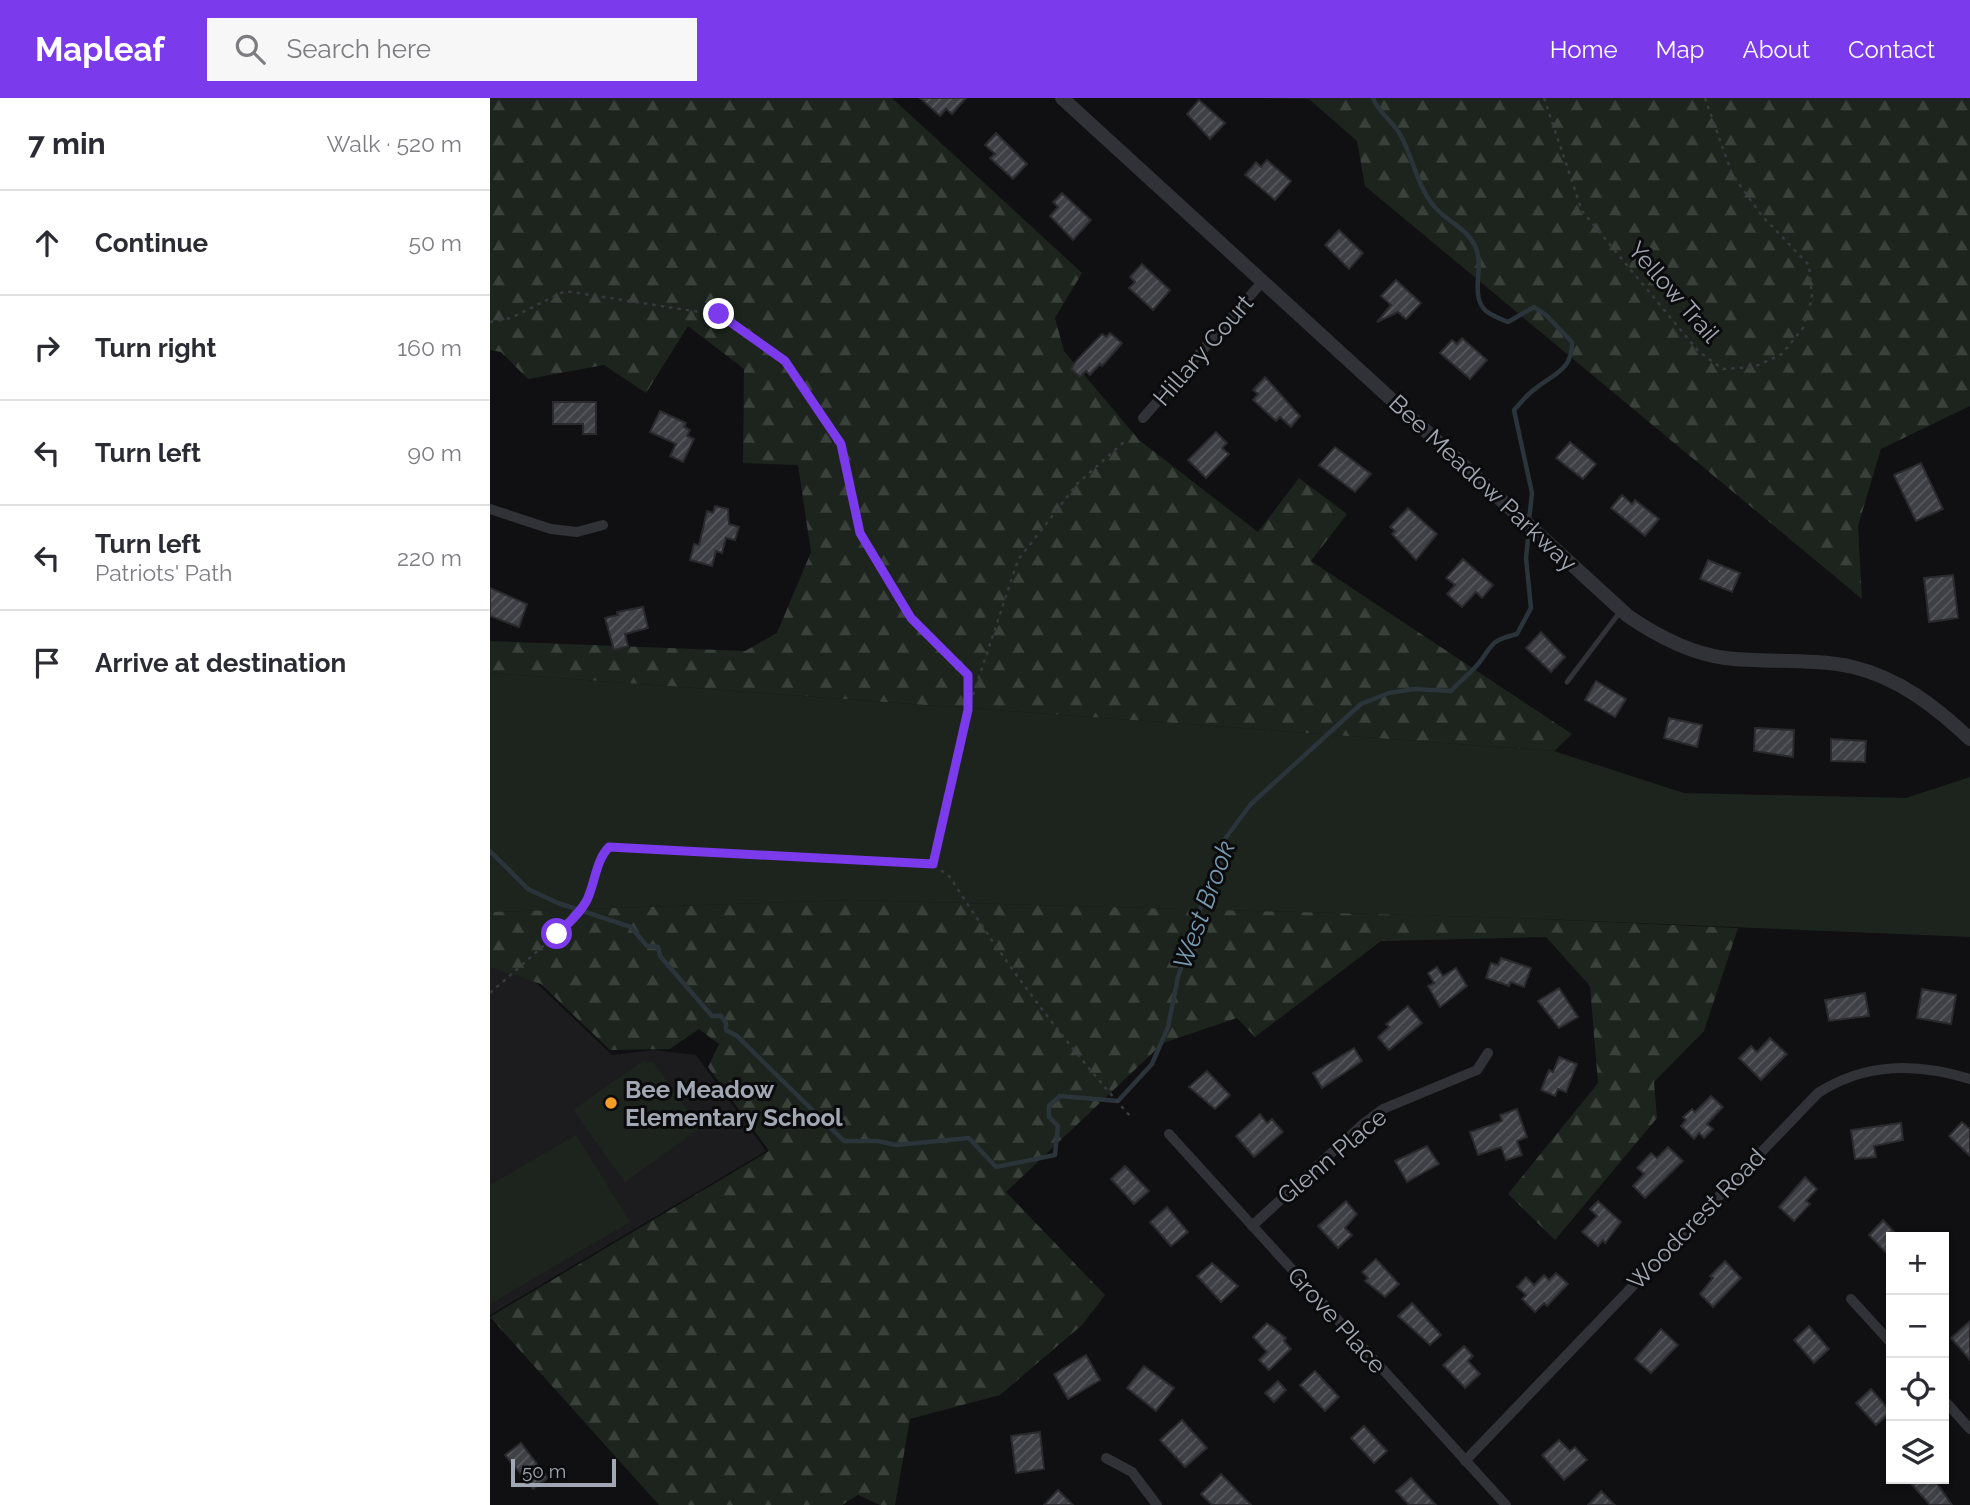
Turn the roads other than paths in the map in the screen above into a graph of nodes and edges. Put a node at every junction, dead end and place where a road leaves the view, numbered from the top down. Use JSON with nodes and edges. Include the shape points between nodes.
{"nodes":[{"id":1,"x":1062,"y":98,"type":"edge"},
{"id":2,"x":1263,"y":281,"type":"junction"},
{"id":3,"x":1143,"y":418,"type":"dead end"},
{"id":4,"x":490,"y":509,"type":"edge"},
{"id":5,"x":603,"y":525,"type":"dead end"},
{"id":6,"x":1622,"y":610,"type":"junction"},
{"id":7,"x":1567,"y":681,"type":"dead end"},
{"id":8,"x":1970,"y":739,"type":"edge"},
{"id":9,"x":1488,"y":1053,"type":"dead end"},
{"id":10,"x":1970,"y":1079,"type":"edge"},
{"id":11,"x":1168,"y":1134,"type":"dead end"},
{"id":12,"x":1252,"y":1226,"type":"junction"},
{"id":13,"x":1851,"y":1299,"type":"dead end"},
{"id":14,"x":1886,"y":1338,"type":"edge"},
{"id":15,"x":1949,"y":1406,"type":"edge"},
{"id":16,"x":1970,"y":1429,"type":"edge"},
{"id":17,"x":1106,"y":1458,"type":"dead end"},
{"id":18,"x":1465,"y":1461,"type":"junction"},
{"id":19,"x":1157,"y":1505,"type":"edge"},
{"id":20,"x":1506,"y":1505,"type":"edge"}],
"edges":[{"from":1,"to":2,"type":"street","name":"Bee Meadow Parkway"},
{"from":2,"to":3,"type":"street","name":"Hillary Court"},
{"from":2,"to":6,"type":"street","name":"Bee Meadow Parkway"},
{"from":4,"to":5,"type":"street","via":[[577,533]]},
{"from":6,"to":7,"type":"lane"},
{"from":6,"to":8,"type":"street","name":"Bee Meadow Parkway","via":[[1672,642],[1715,655],[1852,667],[1879,676],[1929,703]]},
{"from":9,"to":12,"type":"street","name":"Glenn Place","via":[[1477,1070],[1383,1109]]},
{"from":10,"to":18,"type":"street","name":"Woodcrest Road","via":[[1936,1070],[1894,1067],[1852,1075],[1818,1093]]},
{"from":11,"to":12,"type":"street","name":"Grove Place"},
{"from":12,"to":18,"type":"street","name":"Grove Place"},
{"from":13,"to":14,"type":"street"},
{"from":15,"to":16,"type":"street"},
{"from":17,"to":19,"type":"street","via":[[1132,1472]]},
{"from":18,"to":20,"type":"street","name":"Grove Place"}]}
